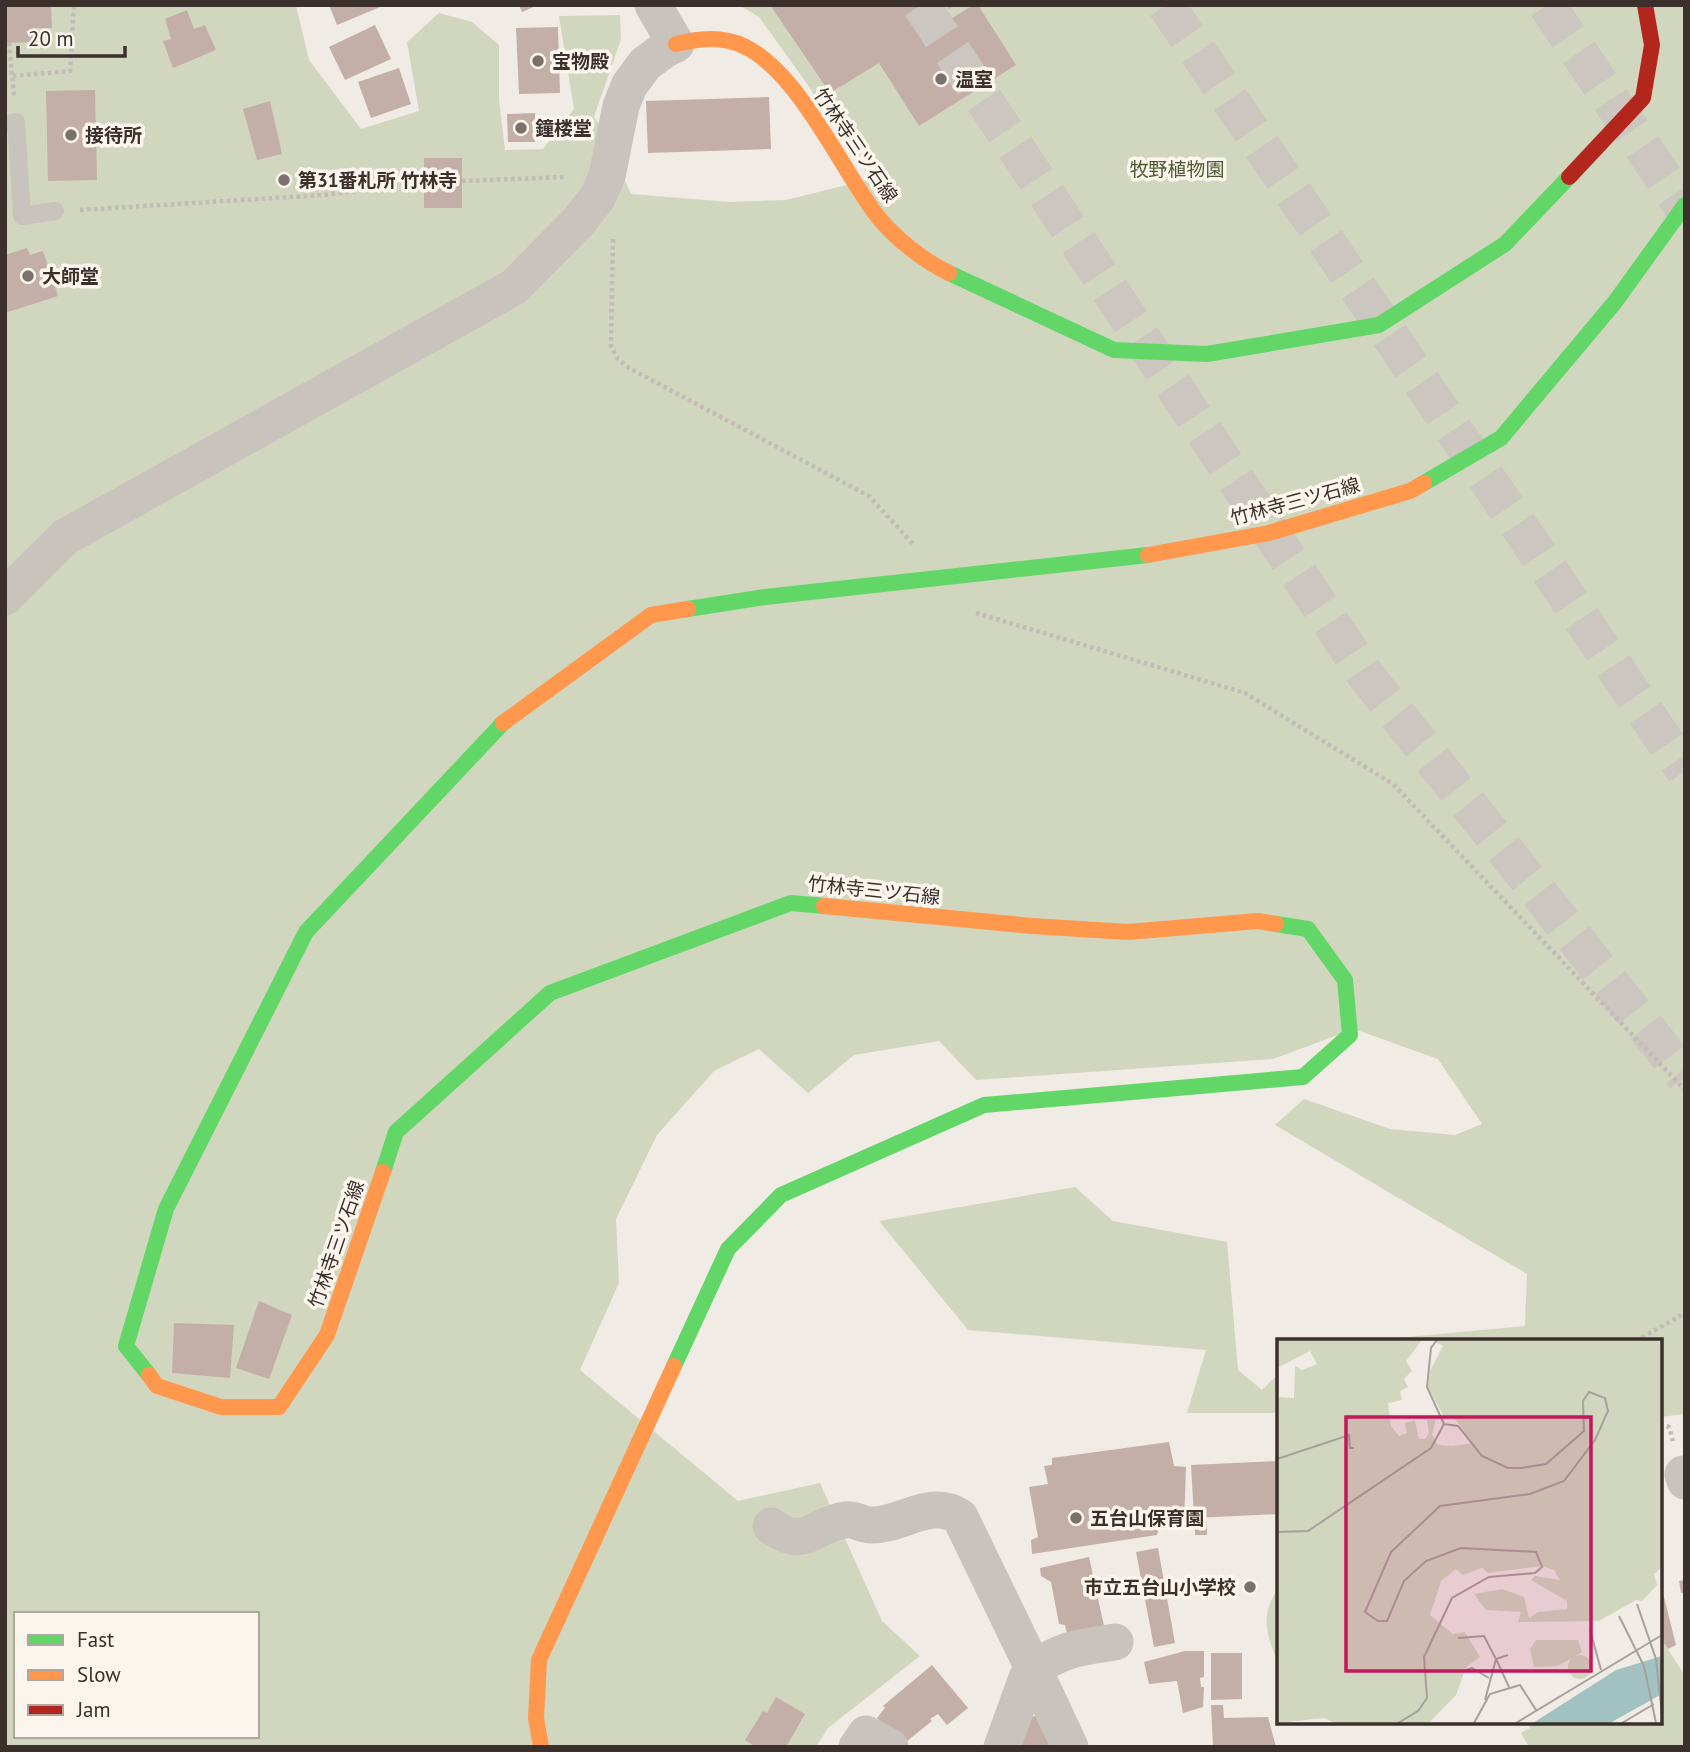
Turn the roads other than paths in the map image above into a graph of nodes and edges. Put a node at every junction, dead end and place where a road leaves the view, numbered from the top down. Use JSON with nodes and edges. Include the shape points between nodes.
{"nodes":[{"id":1,"x":653,"y":5,"type":"edge"},
{"id":2,"x":1645,"y":5,"type":"edge"},
{"id":3,"x":676,"y":44,"type":"junction"},
{"id":4,"x":11,"y":123,"type":"edge"},
{"id":5,"x":1685,"y":205,"type":"edge"},
{"id":6,"x":55,"y":211,"type":"road end"},
{"id":7,"x":5,"y":597,"type":"edge"},
{"id":8,"x":771,"y":1526,"type":"dead end"},
{"id":9,"x":1115,"y":1642,"type":"dead end"},
{"id":10,"x":1034,"y":1670,"type":"junction"},
{"id":11,"x":541,"y":1747,"type":"edge"},
{"id":12,"x":858,"y":1747,"type":"edge"},
{"id":13,"x":890,"y":1747,"type":"edge"},
{"id":14,"x":1002,"y":1747,"type":"edge"},
{"id":15,"x":1070,"y":1747,"type":"edge"}],
"edges":[{"from":1,"to":3,"type":"street"},
{"from":2,"to":3,"type":"main road","name":"竹林寺三ツ石線","via":[[1652,45],[1643,98],[1505,244],[1379,325],[1207,354],[1114,350],[947,274],[907,246],[879,218],[772,64],[742,45],[719,39]]},
{"from":3,"to":7,"type":"street","via":[[645,64],[629,86],[607,176],[588,211],[514,287],[65,537]]},
{"from":4,"to":6,"type":"lane","via":[[22,216]]},
{"from":5,"to":11,"type":"main road","name":"竹林寺三ツ石線","via":[[1615,302],[1502,438],[1409,491],[1269,533],[1152,555],[765,597],[650,615],[499,726],[306,932],[166,1209],[126,1346],[157,1386],[221,1407],[279,1407],[327,1335],[396,1132],[550,993],[791,903],[1128,932],[1258,921],[1308,929],[1345,980],[1350,1035],[1303,1077],[984,1105],[781,1195],[728,1249],[539,1660],[536,1718]]},
{"from":8,"to":10,"type":"street","via":[[792,1538],[849,1519],[871,1525],[929,1510],[954,1513],[960,1517]]},
{"from":9,"to":10,"type":"street","via":[[1067,1650]]},
{"from":10,"to":14,"type":"street"},
{"from":10,"to":15,"type":"street"},
{"from":12,"to":13,"type":"street","via":[[866,1734]]}]}
